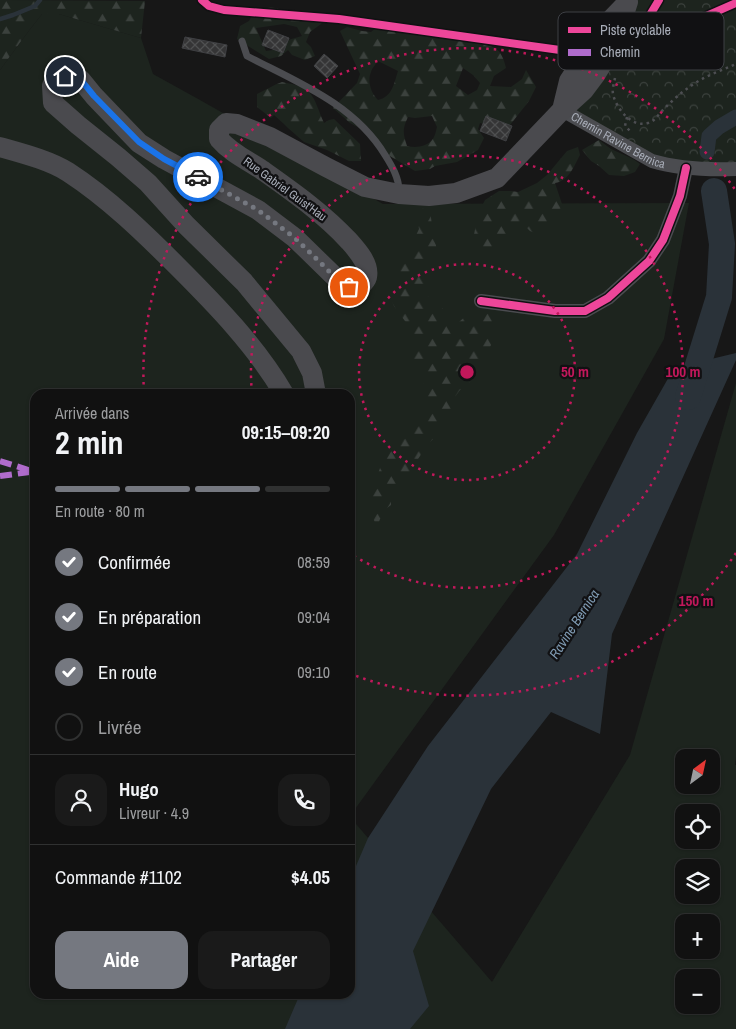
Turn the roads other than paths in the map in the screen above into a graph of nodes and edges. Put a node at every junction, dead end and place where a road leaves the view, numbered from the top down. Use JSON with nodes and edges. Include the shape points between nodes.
{"nodes":[{"id":1,"x":629,"y":1,"type":"edge"},
{"id":2,"x":618,"y":12,"type":"edge"},
{"id":3,"x":242,"y":41,"type":"dead end"},
{"id":4,"x":576,"y":70,"type":"edge"},
{"id":5,"x":598,"y":70,"type":"edge"},
{"id":6,"x":562,"y":110,"type":"junction"},
{"id":7,"x":0,"y":147,"type":"edge"},
{"id":8,"x":686,"y":168,"type":"junction"},
{"id":9,"x":736,"y":169,"type":"edge"},
{"id":10,"x":399,"y":194,"type":"junction"},
{"id":11,"x":481,"y":301,"type":"dead end"},
{"id":12,"x":281,"y":389,"type":"edge"},
{"id":13,"x":315,"y":389,"type":"edge"}],
"edges":[{"from":1,"to":2,"type":"main road"},
{"from":3,"to":10,"type":"lane","via":[[247,56],[310,88],[358,122],[393,167]]},
{"from":4,"to":6,"type":"main road","via":[[569,81]]},
{"from":5,"to":6,"type":"main road","name":"Rue Gabriel Guist'Hau","via":[[584,90]]},
{"from":6,"to":8,"type":"street","name":"Chemin Ravine Bernica","via":[[652,161]]},
{"from":6,"to":10,"type":"main road","name":"Rue Gabriel Guist'Hau","via":[[497,178],[456,193],[429,196]]},
{"from":7,"to":12,"type":"main road","via":[[66,171],[110,203],[197,286],[262,360]]},
{"from":8,"to":9,"type":"street","name":"Chemin Ravine Bernica"},
{"from":8,"to":11,"type":"street","via":[[680,196],[663,240],[649,261],[608,298],[585,311],[555,311]]},
{"from":10,"to":13,"type":"main road","name":"Rue Gabriel Guist'Hau","via":[[365,187],[270,137],[237,124],[226,123],[219,130],[219,139],[228,149],[308,204],[334,225],[358,252],[367,268],[366,279],[360,286],[349,287],[295,238],[258,210],[139,142],[81,80],[65,76],[52,86],[53,103],[148,183],[244,282],[301,351],[312,373]]}]}
